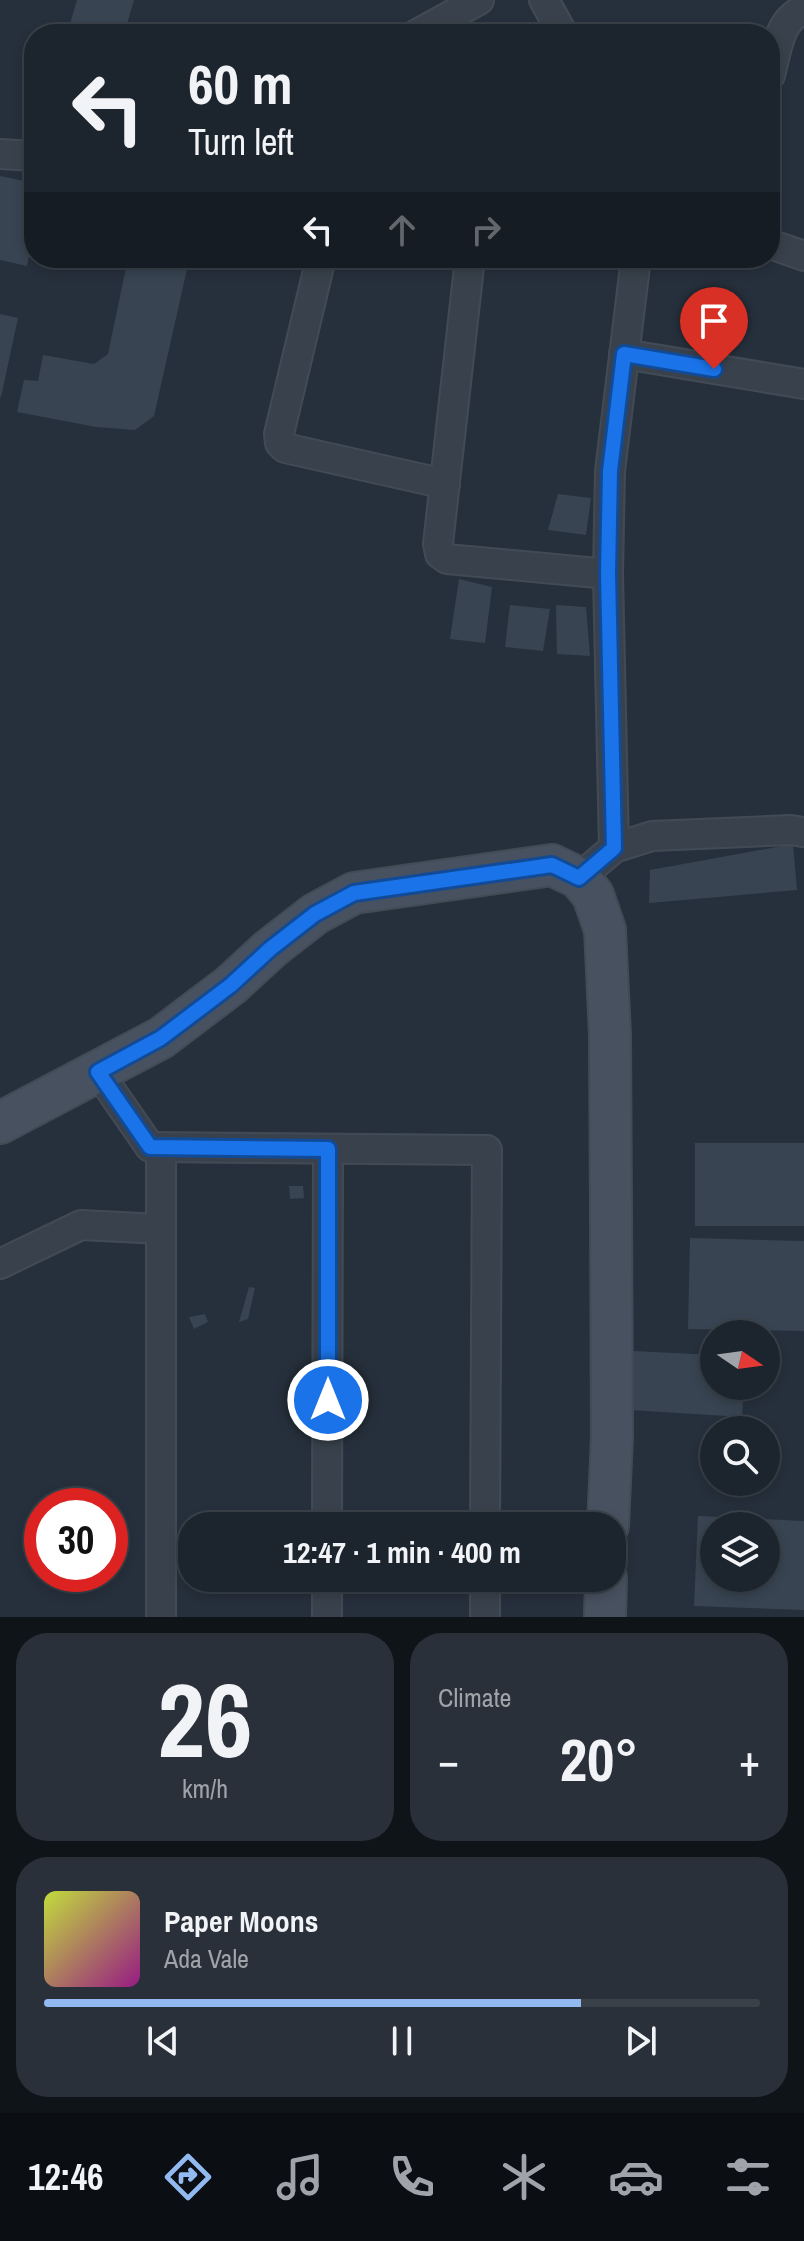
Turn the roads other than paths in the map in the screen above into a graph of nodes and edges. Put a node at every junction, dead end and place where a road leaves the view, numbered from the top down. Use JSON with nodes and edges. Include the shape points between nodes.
{"nodes":[{"id":1,"x":479,"y":0,"type":"edge"},
{"id":2,"x":544,"y":0,"type":"edge"},
{"id":3,"x":804,"y":10,"type":"edge"},
{"id":4,"x":435,"y":24,"type":"edge"},
{"id":5,"x":557,"y":24,"type":"edge"},
{"id":6,"x":780,"y":41,"type":"edge"},
{"id":7,"x":0,"y":154,"type":"edge"},
{"id":8,"x":24,"y":155,"type":"edge"},
{"id":9,"x":780,"y":248,"type":"edge"},
{"id":10,"x":804,"y":256,"type":"edge"},
{"id":11,"x":319,"y":268,"type":"edge"},
{"id":12,"x":469,"y":268,"type":"edge"},
{"id":13,"x":635,"y":268,"type":"edge"},
{"id":14,"x":624,"y":354,"type":"junction"},
{"id":15,"x":804,"y":384,"type":"edge"},
{"id":16,"x":445,"y":484,"type":"junction"},
{"id":17,"x":608,"y":574,"type":"junction"},
{"id":18,"x":803,"y":832,"type":"edge"},
{"id":19,"x":614,"y":848,"type":"junction"},
{"id":20,"x":579,"y":878,"type":"junction"},
{"id":21,"x":98,"y":1072,"type":"junction"},
{"id":22,"x":0,"y":1123,"type":"edge"},
{"id":23,"x":161,"y":1147,"type":"junction"},
{"id":24,"x":328,"y":1149,"type":"junction"},
{"id":25,"x":161,"y":1229,"type":"junction"},
{"id":26,"x":0,"y":1264,"type":"edge"},
{"id":27,"x":327,"y":1512,"type":"edge"},
{"id":28,"x":485,"y":1512,"type":"edge"},
{"id":29,"x":609,"y":1512,"type":"edge"},
{"id":30,"x":327,"y":1592,"type":"edge"},
{"id":31,"x":485,"y":1592,"type":"edge"},
{"id":32,"x":606,"y":1592,"type":"edge"},
{"id":33,"x":161,"y":1617,"type":"edge"},
{"id":34,"x":327,"y":1617,"type":"edge"},
{"id":35,"x":485,"y":1617,"type":"edge"},
{"id":36,"x":605,"y":1617,"type":"edge"}],
"edges":[{"from":1,"to":4,"type":"street"},
{"from":2,"to":5,"type":"street"},
{"from":3,"to":6,"type":"street","via":[[788,19]]},
{"from":7,"to":8,"type":"street"},
{"from":9,"to":10,"type":"street"},
{"from":11,"to":16,"type":"street","via":[[280,443]]},
{"from":12,"to":16,"type":"street"},
{"from":13,"to":14,"type":"street"},
{"from":14,"to":15,"type":"street"},
{"from":14,"to":17,"type":"street","via":[[610,471]]},
{"from":16,"to":17,"type":"street","via":[[438,544],[447,559]]},
{"from":17,"to":19,"type":"street"},
{"from":18,"to":19,"type":"street","via":[[652,836]]},
{"from":19,"to":20,"type":"street"},
{"from":20,"to":21,"type":"street","via":[[552,865],[354,893],[315,914],[161,1038]]},
{"from":20,"to":29,"type":"street","via":[[593,895],[606,945]]},
{"from":21,"to":22,"type":"street"},
{"from":21,"to":23,"type":"street","via":[[150,1147]]},
{"from":23,"to":24,"type":"street"},
{"from":23,"to":25,"type":"street"},
{"from":24,"to":27,"type":"street"},
{"from":24,"to":28,"type":"street","via":[[487,1150]]},
{"from":25,"to":26,"type":"street","via":[[81,1225]]},
{"from":25,"to":33,"type":"street"},
{"from":30,"to":34,"type":"street"},
{"from":31,"to":35,"type":"street"},
{"from":32,"to":36,"type":"street"}]}
